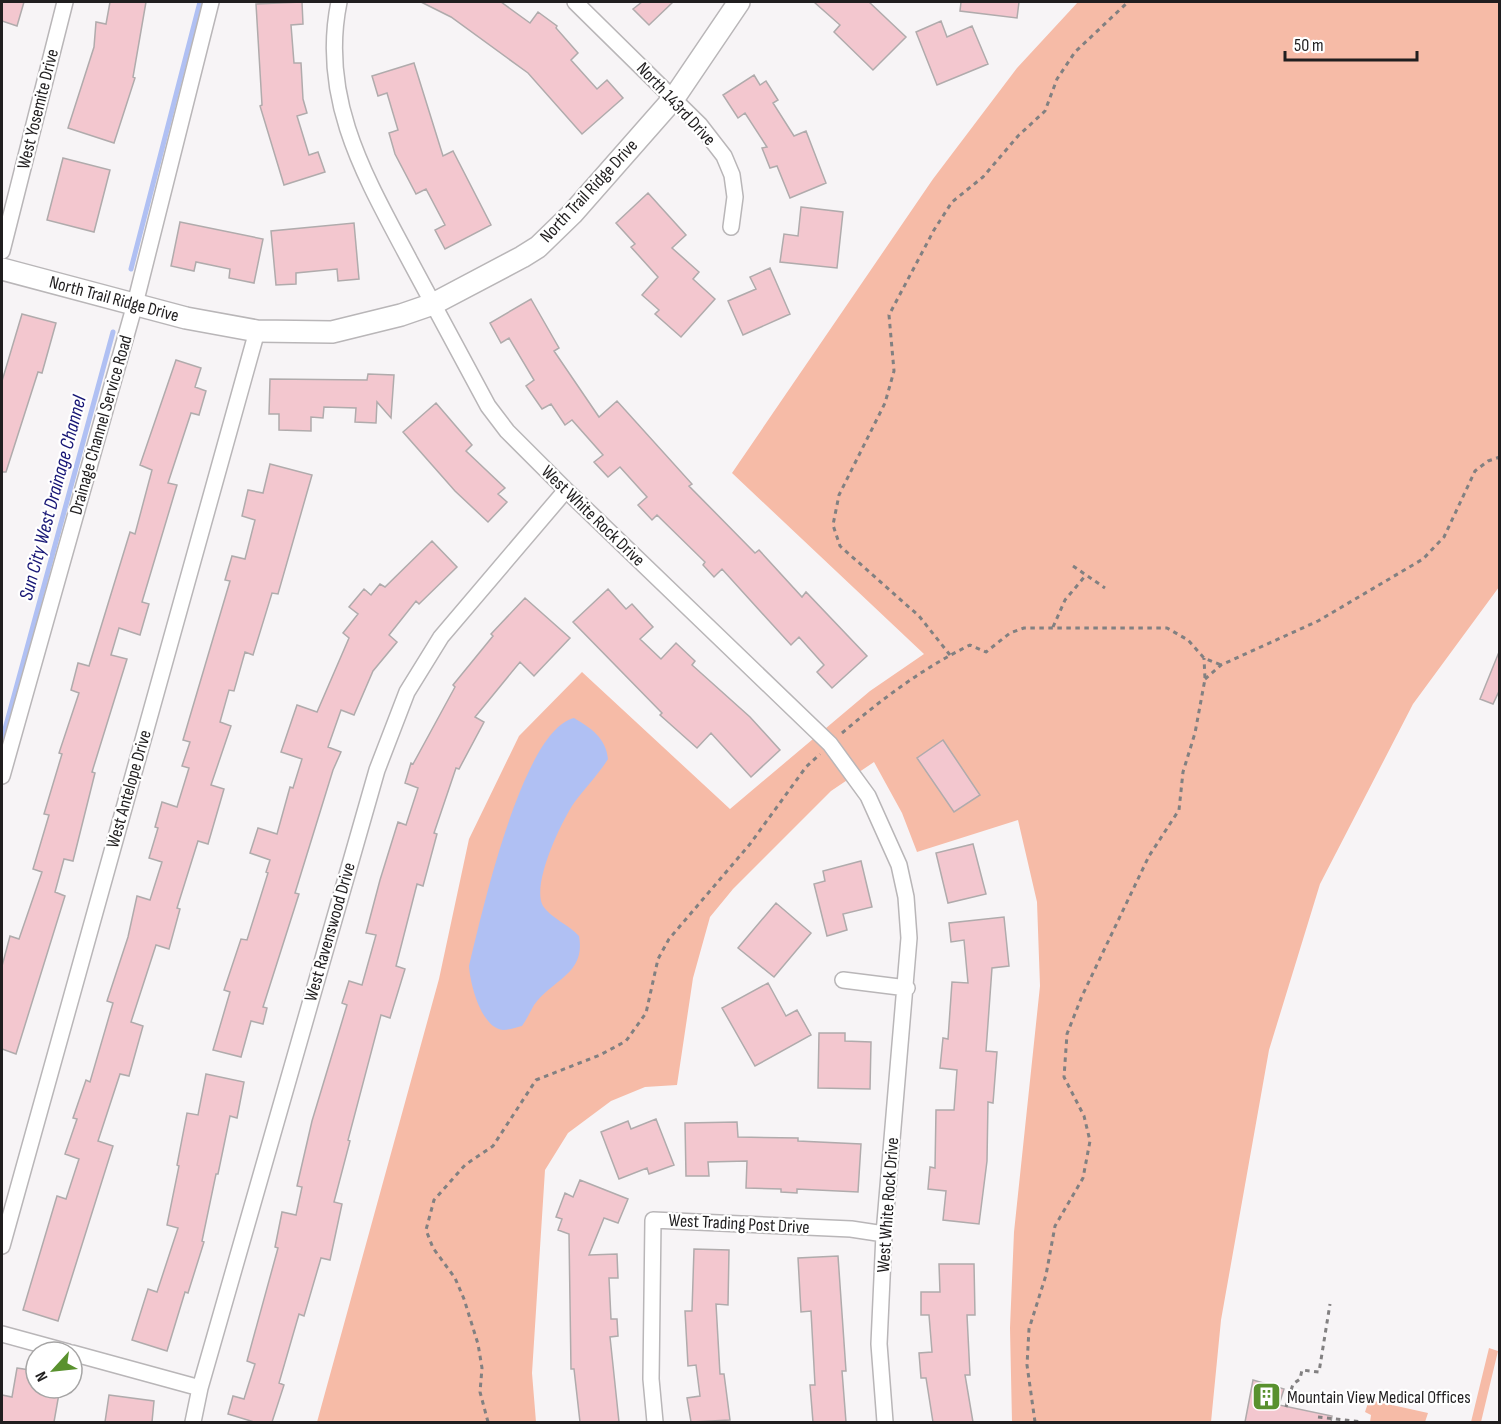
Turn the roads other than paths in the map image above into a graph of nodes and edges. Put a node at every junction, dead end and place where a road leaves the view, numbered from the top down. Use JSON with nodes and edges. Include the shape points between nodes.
{"nodes":[{"id":1,"x":65,"y":2,"type":"edge"},
{"id":2,"x":210,"y":2,"type":"edge"},
{"id":3,"x":339,"y":2,"type":"edge"},
{"id":4,"x":575,"y":2,"type":"edge"},
{"id":5,"x":740,"y":2,"type":"edge"},
{"id":6,"x":674,"y":98,"type":"junction"},
{"id":7,"x":731,"y":227,"type":"dead end"},
{"id":8,"x":2,"y":251,"type":"edge"},
{"id":9,"x":2,"y":269,"type":"edge"},
{"id":10,"x":133,"y":303,"type":"junction"},
{"id":11,"x":434,"y":304,"type":"junction"},
{"id":12,"x":256,"y":331,"type":"junction"},
{"id":13,"x":566,"y":490,"type":"junction"},
{"id":14,"x":2,"y":776,"type":"edge"},
{"id":15,"x":843,"y":980,"type":"dead end"},
{"id":16,"x":907,"y":988,"type":"junction"},
{"id":17,"x":884,"y":1234,"type":"junction"},
{"id":18,"x":2,"y":1246,"type":"edge"},
{"id":19,"x":2,"y":1334,"type":"edge"},
{"id":20,"x":24,"y":1340,"type":"edge"},
{"id":21,"x":84,"y":1357,"type":"edge"},
{"id":22,"x":200,"y":1388,"type":"junction"},
{"id":23,"x":193,"y":1422,"type":"edge"},
{"id":24,"x":655,"y":1422,"type":"edge"},
{"id":25,"x":885,"y":1422,"type":"edge"}],
"edges":[{"from":1,"to":8,"type":"street","name":"West Yosemite Drive"},
{"from":2,"to":10,"type":"street","name":"Drainage Channel Service Road"},
{"from":3,"to":11,"type":"street","name":"West White Rock Drive","via":[[335,63],[351,144]]},
{"from":4,"to":6,"type":"street","name":"North 143rd Drive"},
{"from":5,"to":6,"type":"street","name":"North Trail Ridge Drive"},
{"from":6,"to":7,"type":"street","name":"North 143rd Drive","via":[[724,156],[735,197]]},
{"from":6,"to":11,"type":"street","name":"North Trail Ridge Drive","via":[[589,196],[538,247]]},
{"from":9,"to":10,"type":"street","name":"North Trail Ridge Drive"},
{"from":10,"to":12,"type":"street","name":"North Trail Ridge Drive"},
{"from":10,"to":14,"type":"street","name":"Drainage Channel Service Road"},
{"from":11,"to":12,"type":"street","name":"North Trail Ridge Drive","via":[[332,332]]},
{"from":11,"to":13,"type":"street","name":"West White Rock Drive","via":[[488,406],[507,431]]},
{"from":12,"to":18,"type":"street","name":"West Antelope Drive"},
{"from":13,"to":16,"type":"street","name":"West White Rock Drive","via":[[830,744],[868,796],[899,865],[909,919]]},
{"from":13,"to":22,"type":"street","name":"West Ravenswood Drive","via":[[441,638],[407,693],[376,770]]},
{"from":15,"to":16,"type":"street"},
{"from":16,"to":17,"type":"street","name":"West White Rock Drive"},
{"from":17,"to":24,"type":"street","name":"West Trading Post Drive","via":[[653,1220],[651,1379]]},
{"from":17,"to":25,"type":"street","name":"West White Rock Drive","via":[[879,1344]]},
{"from":19,"to":20,"type":"street"},
{"from":21,"to":22,"type":"street"},
{"from":22,"to":23,"type":"street","name":"West Ravenswood Drive"}]}
